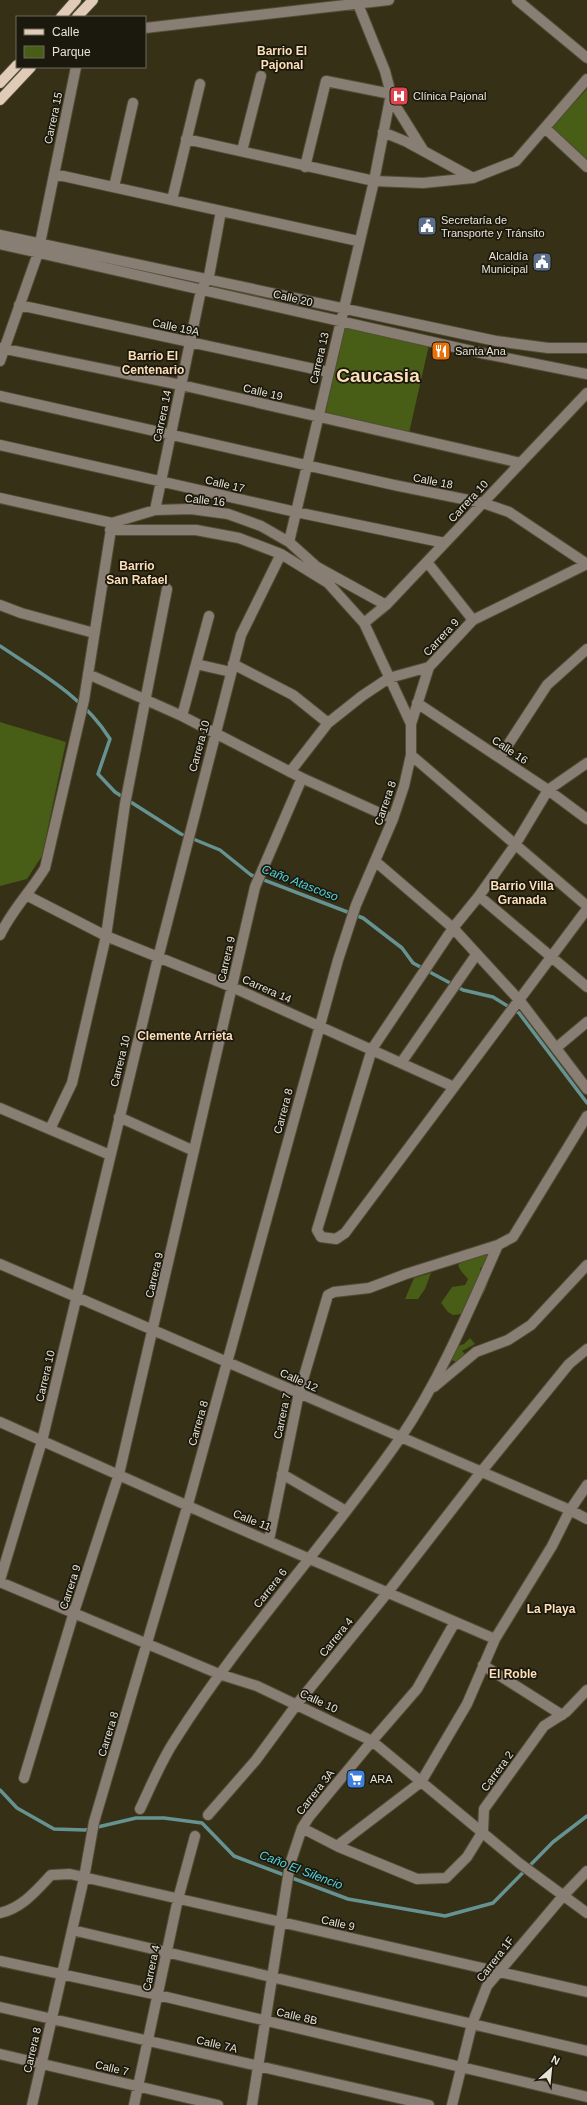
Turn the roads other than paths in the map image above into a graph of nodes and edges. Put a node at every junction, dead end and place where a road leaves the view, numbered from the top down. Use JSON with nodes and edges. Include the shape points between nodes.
{"nodes":[{"id":1,"x":76,"y":0,"type":"edge"},
{"id":2,"x":93,"y":0,"type":"edge"},
{"id":3,"x":389,"y":0,"type":"edge"},
{"id":4,"x":517,"y":0,"type":"edge"},
{"id":5,"x":358,"y":4,"type":"junction"},
{"id":6,"x":62,"y":16,"type":"edge"},
{"id":7,"x":78,"y":16,"type":"edge"},
{"id":8,"x":146,"y":28,"type":"edge"},
{"id":9,"x":587,"y":58,"type":"edge"},
{"id":10,"x":16,"y":66,"type":"edge"},
{"id":11,"x":30,"y":68,"type":"edge"},
{"id":12,"x":76,"y":68,"type":"edge"},
{"id":13,"x":261,"y":76,"type":"dead end"},
{"id":14,"x":587,"y":79,"type":"edge"},
{"id":15,"x":0,"y":83,"type":"edge"},
{"id":16,"x":200,"y":84,"type":"dead end"},
{"id":17,"x":390,"y":96,"type":"junction"},
{"id":18,"x":0,"y":100,"type":"edge"},
{"id":19,"x":133,"y":103,"type":"dead end"},
{"id":20,"x":545,"y":128,"type":"junction"},
{"id":21,"x":383,"y":132,"type":"junction"},
{"id":22,"x":186,"y":139,"type":"junction"},
{"id":23,"x":242,"y":151,"type":"junction"},
{"id":24,"x":424,"y":152,"type":"junction"},
{"id":25,"x":305,"y":167,"type":"junction"},
{"id":26,"x":587,"y":167,"type":"edge"},
{"id":27,"x":54,"y":174,"type":"junction"},
{"id":28,"x":473,"y":178,"type":"junction"},
{"id":29,"x":374,"y":181,"type":"junction"},
{"id":30,"x":114,"y":187,"type":"junction"},
{"id":31,"x":172,"y":200,"type":"junction"},
{"id":32,"x":221,"y":211,"type":"junction"},
{"id":33,"x":0,"y":235,"type":"edge"},
{"id":34,"x":358,"y":241,"type":"junction"},
{"id":35,"x":0,"y":244,"type":"edge"},
{"id":36,"x":39,"y":248,"type":"junction"},
{"id":37,"x":207,"y":279,"type":"junction"},
{"id":38,"x":201,"y":290,"type":"junction"},
{"id":39,"x":19,"y":304,"type":"junction"},
{"id":40,"x":343,"y":308,"type":"junction"},
{"id":41,"x":340,"y":321,"type":"junction"},
{"id":42,"x":190,"y":342,"type":"junction"},
{"id":43,"x":587,"y":348,"type":"edge"},
{"id":44,"x":2,"y":349,"type":"edge"},
{"id":45,"x":0,"y":361,"type":"edge"},
{"id":46,"x":328,"y":372,"type":"junction"},
{"id":47,"x":584,"y":374,"type":"edge"},
{"id":48,"x":181,"y":385,"type":"junction"},
{"id":49,"x":587,"y":393,"type":"edge"},
{"id":50,"x":0,"y":396,"type":"edge"},
{"id":51,"x":318,"y":417,"type":"junction"},
{"id":52,"x":170,"y":434,"type":"junction"},
{"id":53,"x":0,"y":445,"type":"edge"},
{"id":54,"x":520,"y":463,"type":"junction"},
{"id":55,"x":307,"y":465,"type":"junction"},
{"id":56,"x":160,"y":482,"type":"junction"},
{"id":57,"x":0,"y":498,"type":"edge"},
{"id":58,"x":482,"y":503,"type":"junction"},
{"id":59,"x":155,"y":510,"type":"junction"},
{"id":60,"x":296,"y":512,"type":"junction"},
{"id":61,"x":111,"y":527,"type":"junction"},
{"id":62,"x":289,"y":542,"type":"junction"},
{"id":63,"x":445,"y":543,"type":"junction"},
{"id":64,"x":280,"y":554,"type":"junction"},
{"id":65,"x":427,"y":562,"type":"junction"},
{"id":66,"x":587,"y":564,"type":"edge"},
{"id":67,"x":167,"y":589,"type":"dead end"},
{"id":68,"x":0,"y":605,"type":"edge"},
{"id":69,"x":386,"y":605,"type":"junction"},
{"id":70,"x":210,"y":616,"type":"dead end"},
{"id":71,"x":473,"y":620,"type":"junction"},
{"id":72,"x":364,"y":623,"type":"junction"},
{"id":73,"x":94,"y":633,"type":"junction"},
{"id":74,"x":587,"y":649,"type":"edge"},
{"id":75,"x":196,"y":664,"type":"junction"},
{"id":76,"x":429,"y":667,"type":"junction"},
{"id":77,"x":232,"y":668,"type":"junction"},
{"id":78,"x":88,"y":674,"type":"junction"},
{"id":79,"x":390,"y":678,"type":"junction"},
{"id":80,"x":146,"y":701,"type":"junction"},
{"id":81,"x":417,"y":703,"type":"junction"},
{"id":82,"x":182,"y":716,"type":"junction"},
{"id":83,"x":328,"y":723,"type":"junction"},
{"id":84,"x":411,"y":724,"type":"junction"},
{"id":85,"x":215,"y":733,"type":"junction"},
{"id":86,"x":411,"y":756,"type":"junction"},
{"id":87,"x":500,"y":757,"type":"junction"},
{"id":88,"x":587,"y":763,"type":"edge"},
{"id":89,"x":290,"y":772,"type":"junction"},
{"id":90,"x":302,"y":778,"type":"junction"},
{"id":91,"x":548,"y":790,"type":"junction"},
{"id":92,"x":394,"y":819,"type":"junction"},
{"id":93,"x":587,"y":820,"type":"edge"},
{"id":94,"x":515,"y":845,"type":"junction"},
{"id":95,"x":375,"y":861,"type":"junction"},
{"id":96,"x":26,"y":895,"type":"junction"},
{"id":97,"x":479,"y":896,"type":"junction"},
{"id":98,"x":587,"y":906,"type":"edge"},
{"id":99,"x":587,"y":909,"type":"edge"},
{"id":100,"x":453,"y":928,"type":"junction"},
{"id":101,"x":0,"y":935,"type":"edge"},
{"id":102,"x":106,"y":936,"type":"junction"},
{"id":103,"x":476,"y":955,"type":"junction"},
{"id":104,"x":158,"y":958,"type":"junction"},
{"id":105,"x":551,"y":958,"type":"junction"},
{"id":106,"x":232,"y":987,"type":"junction"},
{"id":107,"x":587,"y":987,"type":"edge"},
{"id":108,"x":515,"y":1007,"type":"junction"},
{"id":109,"x":587,"y":1022,"type":"edge"},
{"id":110,"x":319,"y":1026,"type":"junction"},
{"id":111,"x":556,"y":1048,"type":"junction"},
{"id":112,"x":372,"y":1050,"type":"junction"},
{"id":113,"x":401,"y":1063,"type":"junction"},
{"id":114,"x":454,"y":1087,"type":"junction"},
{"id":115,"x":587,"y":1089,"type":"edge"},
{"id":116,"x":0,"y":1108,"type":"edge"},
{"id":117,"x":587,"y":1116,"type":"edge"},
{"id":118,"x":119,"y":1117,"type":"junction"},
{"id":119,"x":50,"y":1129,"type":"junction"},
{"id":120,"x":194,"y":1151,"type":"junction"},
{"id":121,"x":110,"y":1155,"type":"junction"},
{"id":122,"x":498,"y":1245,"type":"junction"},
{"id":123,"x":0,"y":1265,"type":"edge"},
{"id":124,"x":587,"y":1265,"type":"edge"},
{"id":125,"x":76,"y":1297,"type":"junction"},
{"id":126,"x":153,"y":1330,"type":"junction"},
{"id":127,"x":587,"y":1349,"type":"edge"},
{"id":128,"x":227,"y":1362,"type":"junction"},
{"id":129,"x":431,"y":1389,"type":"junction"},
{"id":130,"x":299,"y":1393,"type":"junction"},
{"id":131,"x":0,"y":1422,"type":"edge"},
{"id":132,"x":401,"y":1437,"type":"junction"},
{"id":133,"x":42,"y":1441,"type":"junction"},
{"id":134,"x":481,"y":1472,"type":"junction"},
{"id":135,"x":119,"y":1474,"type":"junction"},
{"id":136,"x":282,"y":1474,"type":"junction"},
{"id":137,"x":587,"y":1485,"type":"edge"},
{"id":138,"x":188,"y":1504,"type":"junction"},
{"id":139,"x":570,"y":1510,"type":"junction"},
{"id":140,"x":346,"y":1511,"type":"junction"},
{"id":141,"x":587,"y":1519,"type":"edge"},
{"id":142,"x":269,"y":1540,"type":"junction"},
{"id":143,"x":310,"y":1558,"type":"junction"},
{"id":144,"x":0,"y":1581,"type":"edge"},
{"id":145,"x":388,"y":1592,"type":"junction"},
{"id":146,"x":74,"y":1612,"type":"junction"},
{"id":147,"x":455,"y":1622,"type":"junction"},
{"id":148,"x":495,"y":1639,"type":"junction"},
{"id":149,"x":148,"y":1644,"type":"junction"},
{"id":150,"x":483,"y":1665,"type":"junction"},
{"id":151,"x":218,"y":1674,"type":"junction"},
{"id":152,"x":587,"y":1690,"type":"edge"},
{"id":153,"x":297,"y":1704,"type":"junction"},
{"id":154,"x":562,"y":1715,"type":"junction"},
{"id":155,"x":372,"y":1740,"type":"junction"},
{"id":156,"x":24,"y":1778,"type":"dead end"},
{"id":157,"x":421,"y":1782,"type":"junction"},
{"id":158,"x":140,"y":1809,"type":"dead end"},
{"id":159,"x":208,"y":1815,"type":"dead end"},
{"id":160,"x":302,"y":1828,"type":"junction"},
{"id":161,"x":483,"y":1831,"type":"junction"},
{"id":162,"x":195,"y":1836,"type":"dead end"},
{"id":163,"x":337,"y":1846,"type":"junction"},
{"id":164,"x":587,"y":1871,"type":"edge"},
{"id":165,"x":84,"y":1878,"type":"junction"},
{"id":166,"x":563,"y":1896,"type":"junction"},
{"id":167,"x":178,"y":1899,"type":"junction"},
{"id":168,"x":0,"y":1913,"type":"edge"},
{"id":169,"x":587,"y":1913,"type":"edge"},
{"id":170,"x":281,"y":1922,"type":"junction"},
{"id":171,"x":72,"y":1930,"type":"junction"},
{"id":172,"x":167,"y":1952,"type":"junction"},
{"id":173,"x":0,"y":1961,"type":"edge"},
{"id":174,"x":498,"y":1970,"type":"junction"},
{"id":175,"x":62,"y":1974,"type":"junction"},
{"id":176,"x":273,"y":1977,"type":"junction"},
{"id":177,"x":587,"y":1992,"type":"edge"},
{"id":178,"x":158,"y":1995,"type":"junction"},
{"id":179,"x":0,"y":2007,"type":"edge"},
{"id":180,"x":52,"y":2019,"type":"junction"},
{"id":181,"x":266,"y":2021,"type":"junction"},
{"id":182,"x":472,"y":2024,"type":"junction"},
{"id":183,"x":148,"y":2041,"type":"junction"},
{"id":184,"x":587,"y":2052,"type":"edge"},
{"id":185,"x":0,"y":2054,"type":"edge"},
{"id":186,"x":41,"y":2064,"type":"junction"},
{"id":187,"x":259,"y":2066,"type":"junction"},
{"id":188,"x":460,"y":2067,"type":"junction"},
{"id":189,"x":138,"y":2086,"type":"junction"},
{"id":190,"x":587,"y":2097,"type":"edge"},
{"id":191,"x":32,"y":2105,"type":"edge"},
{"id":192,"x":134,"y":2105,"type":"edge"},
{"id":193,"x":218,"y":2105,"type":"edge"},
{"id":194,"x":252,"y":2105,"type":"edge"},
{"id":195,"x":429,"y":2105,"type":"edge"},
{"id":196,"x":452,"y":2105,"type":"edge"}],
"edges":[{"from":1,"to":6,"type":"main road"},
{"from":2,"to":7,"type":"main road"},
{"from":3,"to":5,"type":"street"},
{"from":4,"to":9,"type":"street"},
{"from":5,"to":8,"type":"street"},
{"from":5,"to":17,"type":"street","via":[[386,72]]},
{"from":10,"to":15,"type":"main road"},
{"from":11,"to":18,"type":"main road"},
{"from":12,"to":27,"type":"street","name":"Carrera 15"},
{"from":13,"to":23,"type":"street"},
{"from":14,"to":20,"type":"street"},
{"from":16,"to":22,"type":"street"},
{"from":17,"to":21,"type":"street","name":"Carrera 13"},
{"from":17,"to":24,"type":"street"},
{"from":17,"to":25,"type":"street","via":[[326,81]]},
{"from":19,"to":30,"type":"street"},
{"from":20,"to":26,"type":"street"},
{"from":20,"to":28,"type":"street","via":[[516,161]]},
{"from":21,"to":24,"type":"street"},
{"from":21,"to":29,"type":"street","name":"Carrera 13"},
{"from":22,"to":23,"type":"street"},
{"from":22,"to":31,"type":"street"},
{"from":23,"to":25,"type":"street"},
{"from":24,"to":28,"type":"street"},
{"from":25,"to":29,"type":"street"},
{"from":27,"to":30,"type":"street"},
{"from":27,"to":36,"type":"street","name":"Carrera 15"},
{"from":28,"to":29,"type":"street","via":[[423,183]]},
{"from":29,"to":34,"type":"street","name":"Carrera 13"},
{"from":30,"to":31,"type":"street"},
{"from":31,"to":32,"type":"street"},
{"from":32,"to":34,"type":"street"},
{"from":32,"to":37,"type":"street","name":"Carrera 14"},
{"from":33,"to":36,"type":"street","name":"Calle 20"},
{"from":34,"to":40,"type":"street","name":"Carrera 13"},
{"from":35,"to":36,"type":"street","name":"Calle 20"},
{"from":36,"to":37,"type":"street","name":"Calle 20"},
{"from":36,"to":38,"type":"street","name":"Calle 20"},
{"from":36,"to":39,"type":"street"},
{"from":37,"to":38,"type":"street","name":"Carrera 14"},
{"from":37,"to":40,"type":"street","name":"Calle 20"},
{"from":38,"to":41,"type":"street","name":"Calle 20"},
{"from":38,"to":42,"type":"street","name":"Carrera 14"},
{"from":39,"to":42,"type":"street","name":"Calle 19A"},
{"from":39,"to":44,"type":"street"},
{"from":40,"to":41,"type":"street","name":"Carrera 13"},
{"from":40,"to":43,"type":"street","name":"Calle 20","via":[[496,341],[548,348]]},
{"from":41,"to":46,"type":"street","name":"Carrera 13"},
{"from":41,"to":47,"type":"street","name":"Calle 20"},
{"from":42,"to":46,"type":"street","name":"Calle 19A"},
{"from":42,"to":48,"type":"street","name":"Carrera 14"},
{"from":44,"to":45,"type":"street"},
{"from":44,"to":48,"type":"street","name":"Calle 19"},
{"from":46,"to":51,"type":"street","name":"Carrera 13"},
{"from":48,"to":51,"type":"street","name":"Calle 19"},
{"from":48,"to":52,"type":"street","name":"Carrera 14"},
{"from":49,"to":54,"type":"street","name":"Carrera 10"},
{"from":50,"to":52,"type":"street","name":"Calle 18"},
{"from":51,"to":54,"type":"street","name":"Calle 19"},
{"from":51,"to":55,"type":"street","name":"Carrera 13"},
{"from":52,"to":55,"type":"street","name":"Calle 18"},
{"from":52,"to":56,"type":"street","name":"Carrera 14"},
{"from":53,"to":56,"type":"street","name":"Calle 17"},
{"from":54,"to":58,"type":"street","name":"Carrera 10"},
{"from":55,"to":58,"type":"street","name":"Calle 18"},
{"from":55,"to":60,"type":"street","name":"Carrera 13"},
{"from":56,"to":59,"type":"street","name":"Carrera 14"},
{"from":56,"to":60,"type":"street","name":"Calle 17"},
{"from":57,"to":61,"type":"street","name":"Calle 16"},
{"from":58,"to":63,"type":"street","name":"Carrera 10"},
{"from":58,"to":66,"type":"street","name":"Calle 18","via":[[510,512]]},
{"from":59,"to":61,"type":"street","name":"Calle 16"},
{"from":59,"to":62,"type":"street","name":"Calle 16","via":[[191,509],[228,514],[261,526]]},
{"from":60,"to":62,"type":"street","name":"Carrera 13"},
{"from":60,"to":63,"type":"street","name":"Calle 17"},
{"from":61,"to":64,"type":"street","name":"Calle 16","via":[[196,530],[240,538]]},
{"from":61,"to":73,"type":"street"},
{"from":62,"to":69,"type":"street","name":"Calle 16","via":[[317,567]]},
{"from":63,"to":65,"type":"street","name":"Carrera 10"},
{"from":64,"to":72,"type":"street","name":"Calle 16","via":[[328,583]]},
{"from":64,"to":77,"type":"street","name":"Carrera 10","via":[[241,635]]},
{"from":65,"to":69,"type":"street","name":"Carrera 10"},
{"from":65,"to":71,"type":"street"},
{"from":66,"to":71,"type":"street","name":"Carrera 9"},
{"from":67,"to":80,"type":"street"},
{"from":68,"to":73,"type":"street"},
{"from":69,"to":72,"type":"street","name":"Carrera 10"},
{"from":70,"to":75,"type":"street"},
{"from":71,"to":76,"type":"street","name":"Carrera 9"},
{"from":72,"to":79,"type":"street","name":"Calle 16"},
{"from":73,"to":78,"type":"street"},
{"from":74,"to":87,"type":"street","via":[[547,686]]},
{"from":75,"to":77,"type":"street"},
{"from":75,"to":82,"type":"street"},
{"from":76,"to":79,"type":"street","name":"Carrera 9"},
{"from":76,"to":81,"type":"street"},
{"from":77,"to":83,"type":"street","via":[[293,695]]},
{"from":77,"to":85,"type":"street","name":"Carrera 10"},
{"from":78,"to":80,"type":"street"},
{"from":78,"to":96,"type":"street","via":[[45,868]]},
{"from":79,"to":83,"type":"street","name":"Carrera 9"},
{"from":79,"to":84,"type":"street","name":"Calle 16"},
{"from":80,"to":82,"type":"street"},
{"from":80,"to":102,"type":"street","via":[[126,799]]},
{"from":81,"to":84,"type":"street"},
{"from":81,"to":87,"type":"street","name":"Calle 16"},
{"from":82,"to":85,"type":"street"},
{"from":83,"to":89,"type":"street","name":"Carrera 9"},
{"from":84,"to":86,"type":"street","name":"Carrera 8"},
{"from":85,"to":89,"type":"street"},
{"from":85,"to":104,"type":"street","name":"Carrera 10"},
{"from":86,"to":92,"type":"street","name":"Carrera 8"},
{"from":86,"to":94,"type":"street"},
{"from":87,"to":91,"type":"street","name":"Calle 16"},
{"from":88,"to":91,"type":"street"},
{"from":89,"to":90,"type":"street"},
{"from":90,"to":92,"type":"street"},
{"from":90,"to":106,"type":"street","name":"Carrera 9","via":[[255,887]]},
{"from":91,"to":93,"type":"street","name":"Calle 16"},
{"from":91,"to":94,"type":"street"},
{"from":92,"to":95,"type":"street","name":"Carrera 8"},
{"from":94,"to":97,"type":"street"},
{"from":94,"to":98,"type":"street"},
{"from":95,"to":100,"type":"street"},
{"from":95,"to":110,"type":"street","name":"Carrera 8","via":[[350,922]]},
{"from":96,"to":101,"type":"street","via":[[10,914]]},
{"from":96,"to":102,"type":"street","name":"Carrera 14"},
{"from":97,"to":100,"type":"street"},
{"from":97,"to":105,"type":"street"},
{"from":99,"to":105,"type":"street"},
{"from":100,"to":103,"type":"street"},
{"from":100,"to":112,"type":"street"},
{"from":102,"to":104,"type":"street","name":"Carrera 14"},
{"from":102,"to":119,"type":"street","via":[[72,1083]]},
{"from":103,"to":108,"type":"street"},
{"from":103,"to":113,"type":"street"},
{"from":104,"to":106,"type":"street","name":"Carrera 14"},
{"from":104,"to":118,"type":"street","name":"Carrera 10"},
{"from":105,"to":107,"type":"street"},
{"from":105,"to":108,"type":"street"},
{"from":106,"to":110,"type":"street","name":"Carrera 14"},
{"from":106,"to":120,"type":"street","name":"Carrera 9"},
{"from":108,"to":111,"type":"street"},
{"from":108,"to":114,"type":"street"},
{"from":109,"to":111,"type":"street"},
{"from":110,"to":112,"type":"street","name":"Carrera 14"},
{"from":110,"to":128,"type":"street","name":"Carrera 8"},
{"from":111,"to":115,"type":"street"},
{"from":112,"to":113,"type":"street","name":"Carrera 14"},
{"from":112,"to":114,"type":"street","via":[[317,1230],[321,1237],[336,1238],[344,1233]]},
{"from":113,"to":114,"type":"street","name":"Carrera 14"},
{"from":116,"to":119,"type":"street"},
{"from":117,"to":122,"type":"street","via":[[513,1237]]},
{"from":118,"to":120,"type":"street"},
{"from":118,"to":121,"type":"street","name":"Carrera 10"},
{"from":119,"to":121,"type":"street"},
{"from":120,"to":126,"type":"street","name":"Carrera 9"},
{"from":121,"to":125,"type":"street","name":"Carrera 10"},
{"from":122,"to":129,"type":"street"},
{"from":122,"to":130,"type":"street","name":"Carrera 7","via":[[369,1288],[330,1293],[326,1298]]},
{"from":123,"to":125,"type":"street","name":"Calle 12"},
{"from":124,"to":129,"type":"street","via":[[531,1325],[508,1340],[476,1352]]},
{"from":125,"to":126,"type":"street","name":"Calle 12"},
{"from":125,"to":133,"type":"street","name":"Carrera 10"},
{"from":126,"to":128,"type":"street","name":"Calle 12"},
{"from":126,"to":135,"type":"street","name":"Carrera 9"},
{"from":127,"to":134,"type":"street","name":"Carrera 4","via":[[569,1364]]},
{"from":128,"to":130,"type":"street","name":"Calle 12"},
{"from":128,"to":138,"type":"street","name":"Carrera 8"},
{"from":129,"to":132,"type":"street","name":"Carrera 6"},
{"from":130,"to":132,"type":"street","name":"Calle 12"},
{"from":130,"to":136,"type":"street","name":"Carrera 7"},
{"from":131,"to":133,"type":"street","name":"Calle 11"},
{"from":132,"to":134,"type":"street","name":"Calle 12"},
{"from":132,"to":140,"type":"street","name":"Carrera 6"},
{"from":133,"to":135,"type":"street","name":"Calle 11"},
{"from":133,"to":144,"type":"street","name":"Carrera 10"},
{"from":134,"to":139,"type":"street","name":"Calle 12"},
{"from":134,"to":145,"type":"street","name":"Carrera 4"},
{"from":135,"to":138,"type":"street","name":"Calle 11"},
{"from":135,"to":146,"type":"street","name":"Carrera 9"},
{"from":136,"to":140,"type":"street"},
{"from":136,"to":142,"type":"street","name":"Carrera 7"},
{"from":137,"to":139,"type":"street"},
{"from":138,"to":142,"type":"street","name":"Calle 11"},
{"from":138,"to":149,"type":"street","name":"Carrera 8"},
{"from":139,"to":141,"type":"street","name":"Calle 12"},
{"from":139,"to":148,"type":"street","via":[[552,1546]]},
{"from":140,"to":143,"type":"street","name":"Carrera 6"},
{"from":142,"to":143,"type":"street","name":"Calle 11"},
{"from":143,"to":145,"type":"street","name":"Calle 11"},
{"from":143,"to":151,"type":"street","name":"Carrera 6"},
{"from":144,"to":146,"type":"street","name":"Calle 10"},
{"from":145,"to":147,"type":"street","name":"Calle 11"},
{"from":145,"to":153,"type":"street","name":"Carrera 4"},
{"from":146,"to":149,"type":"street","name":"Calle 10"},
{"from":146,"to":156,"type":"street","name":"Carrera 9"},
{"from":147,"to":148,"type":"street","name":"Calle 11"},
{"from":147,"to":155,"type":"street","name":"Carrera 3A","via":[[417,1689]]},
{"from":148,"to":150,"type":"street"},
{"from":149,"to":151,"type":"street","name":"Calle 10"},
{"from":149,"to":165,"type":"street","name":"Carrera 8","via":[[94,1822]]},
{"from":150,"to":154,"type":"street"},
{"from":150,"to":157,"type":"street","via":[[467,1704]]},
{"from":151,"to":153,"type":"street","name":"Calle 10","via":[[257,1686]]},
{"from":151,"to":158,"type":"street","name":"Carrera 6","via":[[174,1741]]},
{"from":152,"to":154,"type":"street","name":"Carrera 2"},
{"from":153,"to":155,"type":"street","name":"Calle 10"},
{"from":153,"to":159,"type":"street","name":"Carrera 4","via":[[256,1760]]},
{"from":154,"to":161,"type":"street","name":"Carrera 2","via":[[544,1726],[484,1809]]},
{"from":155,"to":157,"type":"street","name":"Calle 10"},
{"from":155,"to":160,"type":"street","name":"Carrera 3A"},
{"from":157,"to":161,"type":"street","name":"Calle 10"},
{"from":157,"to":163,"type":"street"},
{"from":160,"to":163,"type":"street"},
{"from":160,"to":170,"type":"street","name":"Carrera 3A","via":[[290,1864]]},
{"from":161,"to":163,"type":"street","name":"Carrera 2","via":[[467,1857],[446,1878],[417,1879]]},
{"from":161,"to":166,"type":"street","name":"Calle 10","via":[[518,1863]]},
{"from":162,"to":167,"type":"street","name":"Carrera 4"},
{"from":164,"to":166,"type":"street","name":"Carrera 1F"},
{"from":165,"to":167,"type":"street","name":"Calle 9"},
{"from":165,"to":168,"type":"street","name":"Calle 9","via":[[70,1874],[51,1875],[32,1896],[13,1910]]},
{"from":165,"to":171,"type":"street","name":"Carrera 8"},
{"from":166,"to":169,"type":"street","name":"Calle 10"},
{"from":166,"to":174,"type":"street","name":"Carrera 1F"},
{"from":167,"to":170,"type":"street","name":"Calle 9"},
{"from":167,"to":172,"type":"street","name":"Carrera 4"},
{"from":170,"to":174,"type":"street","name":"Calle 9"},
{"from":170,"to":176,"type":"street","name":"Carrera 3A"},
{"from":171,"to":172,"type":"street"},
{"from":171,"to":175,"type":"street","name":"Carrera 8"},
{"from":172,"to":176,"type":"street"},
{"from":172,"to":178,"type":"street","name":"Carrera 4"},
{"from":173,"to":175,"type":"street","name":"Calle 8B"},
{"from":174,"to":177,"type":"street","name":"Calle 9"},
{"from":174,"to":182,"type":"street","name":"Carrera 1F","via":[[487,1986]]},
{"from":175,"to":178,"type":"street","name":"Calle 8B"},
{"from":175,"to":180,"type":"street","name":"Carrera 8"},
{"from":176,"to":181,"type":"street","name":"Carrera 3A"},
{"from":176,"to":182,"type":"street"},
{"from":178,"to":181,"type":"street","name":"Calle 8B"},
{"from":178,"to":183,"type":"street","name":"Carrera 4"},
{"from":179,"to":180,"type":"street","name":"Calle 7A"},
{"from":180,"to":183,"type":"street","name":"Calle 7A"},
{"from":180,"to":186,"type":"street","name":"Carrera 8"},
{"from":181,"to":187,"type":"street","name":"Carrera 3A"},
{"from":181,"to":188,"type":"street","name":"Calle 8B"},
{"from":182,"to":184,"type":"street"},
{"from":182,"to":188,"type":"street","name":"Carrera 1F"},
{"from":183,"to":187,"type":"street","name":"Calle 7A"},
{"from":183,"to":189,"type":"street","name":"Carrera 4"},
{"from":185,"to":186,"type":"street","name":"Calle 7"},
{"from":186,"to":189,"type":"street","name":"Calle 7"},
{"from":186,"to":191,"type":"street","name":"Carrera 8"},
{"from":187,"to":194,"type":"street","name":"Carrera 3A"},
{"from":187,"to":195,"type":"street","name":"Calle 7A"},
{"from":188,"to":190,"type":"street","name":"Calle 8B"},
{"from":188,"to":196,"type":"street","name":"Carrera 1F"},
{"from":189,"to":192,"type":"street","name":"Carrera 4"},
{"from":189,"to":193,"type":"street","name":"Calle 7"}]}
